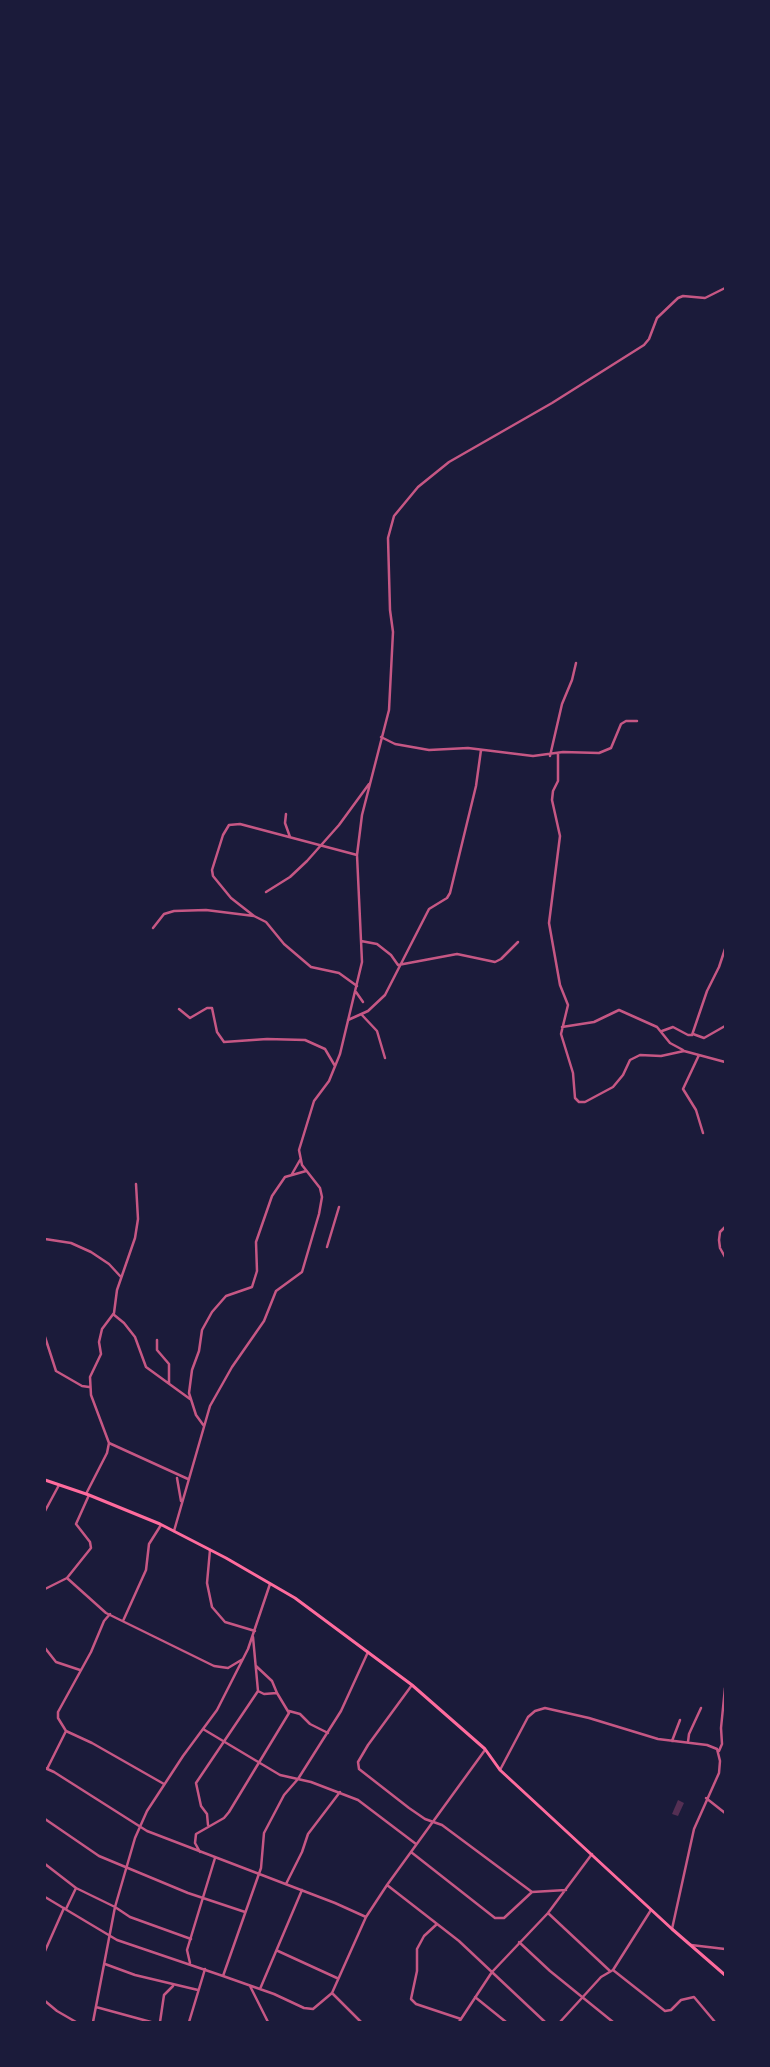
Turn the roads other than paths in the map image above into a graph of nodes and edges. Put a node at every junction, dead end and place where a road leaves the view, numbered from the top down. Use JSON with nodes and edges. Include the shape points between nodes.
{"nodes":[{"id":1,"x":725,"y":288,"type":"edge"},
{"id":2,"x":576,"y":663,"type":"dead end"},
{"id":3,"x":637,"y":721,"type":"dead end"},
{"id":4,"x":381,"y":738,"type":"junction"},
{"id":5,"x":481,"y":750,"type":"junction"},
{"id":6,"x":558,"y":754,"type":"junction"},
{"id":7,"x":550,"y":756,"type":"junction"},
{"id":8,"x":370,"y":782,"type":"junction"},
{"id":9,"x":286,"y":814,"type":"dead end"},
{"id":10,"x":291,"y":839,"type":"junction"},
{"id":11,"x":322,"y":845,"type":"junction"},
{"id":12,"x":357,"y":855,"type":"junction"},
{"id":13,"x":266,"y":892,"type":"dead end"},
{"id":14,"x":254,"y":916,"type":"junction"},
{"id":15,"x":153,"y":928,"type":"dead end"},
{"id":16,"x":361,"y":941,"type":"junction"},
{"id":17,"x":518,"y":942,"type":"dead end"},
{"id":18,"x":725,"y":949,"type":"edge"},
{"id":19,"x":398,"y":965,"type":"junction"},
{"id":20,"x":357,"y":986,"type":"junction"},
{"id":21,"x":356,"y":992,"type":"junction"},
{"id":22,"x":363,"y":1002,"type":"dead end"},
{"id":23,"x":179,"y":1009,"type":"dead end"},
{"id":24,"x":362,"y":1015,"type":"junction"},
{"id":25,"x":348,"y":1020,"type":"junction"},
{"id":26,"x":725,"y":1026,"type":"edge"},
{"id":27,"x":562,"y":1027,"type":"junction"},
{"id":28,"x":662,"y":1031,"type":"junction"},
{"id":29,"x":693,"y":1034,"type":"junction"},
{"id":30,"x":684,"y":1051,"type":"junction"},
{"id":31,"x":699,"y":1055,"type":"junction"},
{"id":32,"x":384,"y":1058,"type":"dead end"},
{"id":33,"x":725,"y":1062,"type":"edge"},
{"id":34,"x":335,"y":1066,"type":"junction"},
{"id":35,"x":703,"y":1133,"type":"dead end"},
{"id":36,"x":300,"y":1160,"type":"junction"},
{"id":37,"x":306,"y":1171,"type":"junction"},
{"id":38,"x":291,"y":1175,"type":"junction"},
{"id":39,"x":136,"y":1184,"type":"dead end"},
{"id":40,"x":339,"y":1207,"type":"dead end"},
{"id":41,"x":725,"y":1226,"type":"edge"},
{"id":42,"x":45,"y":1239,"type":"edge"},
{"id":43,"x":724,"y":1241,"type":"edge"},
{"id":44,"x":719,"y":1243,"type":"junction"},
{"id":45,"x":326,"y":1247,"type":"dead end"},
{"id":46,"x":725,"y":1257,"type":"edge"},
{"id":47,"x":121,"y":1277,"type":"junction"},
{"id":48,"x":113,"y":1314,"type":"junction"},
{"id":49,"x":45,"y":1337,"type":"edge"},
{"id":50,"x":157,"y":1340,"type":"dead end"},
{"id":51,"x":169,"y":1385,"type":"junction"},
{"id":52,"x":89,"y":1387,"type":"junction"},
{"id":53,"x":190,"y":1399,"type":"junction"},
{"id":54,"x":204,"y":1426,"type":"junction"},
{"id":55,"x":109,"y":1442,"type":"junction"},
{"id":56,"x":177,"y":1478,"type":"dead end"},
{"id":57,"x":45,"y":1480,"type":"edge"},
{"id":58,"x":188,"y":1480,"type":"junction"},
{"id":59,"x":59,"y":1485,"type":"junction"},
{"id":60,"x":87,"y":1495,"type":"junction"},
{"id":61,"x":181,"y":1506,"type":"junction"},
{"id":62,"x":45,"y":1511,"type":"edge"},
{"id":63,"x":161,"y":1525,"type":"junction"},
{"id":64,"x":174,"y":1531,"type":"junction"},
{"id":65,"x":210,"y":1550,"type":"junction"},
{"id":66,"x":67,"y":1578,"type":"junction"},
{"id":67,"x":270,"y":1584,"type":"junction"},
{"id":68,"x":45,"y":1589,"type":"edge"},
{"id":69,"x":110,"y":1614,"type":"junction"},
{"id":70,"x":123,"y":1621,"type":"junction"},
{"id":71,"x":255,"y":1631,"type":"junction"},
{"id":72,"x":253,"y":1637,"type":"junction"},
{"id":73,"x":45,"y":1648,"type":"edge"},
{"id":74,"x":368,"y":1652,"type":"junction"},
{"id":75,"x":244,"y":1658,"type":"junction"},
{"id":76,"x":256,"y":1666,"type":"junction"},
{"id":77,"x":80,"y":1670,"type":"junction"},
{"id":78,"x":412,"y":1685,"type":"junction"},
{"id":79,"x":725,"y":1688,"type":"edge"},
{"id":80,"x":258,"y":1691,"type":"junction"},
{"id":81,"x":277,"y":1693,"type":"junction"},
{"id":82,"x":701,"y":1708,"type":"dead end"},
{"id":83,"x":289,"y":1711,"type":"junction"},
{"id":84,"x":680,"y":1720,"type":"dead end"},
{"id":85,"x":203,"y":1729,"type":"junction"},
{"id":86,"x":66,"y":1731,"type":"junction"},
{"id":87,"x":328,"y":1733,"type":"junction"},
{"id":88,"x":223,"y":1741,"type":"junction"},
{"id":89,"x":672,"y":1741,"type":"junction"},
{"id":90,"x":688,"y":1742,"type":"junction"},
{"id":91,"x":485,"y":1749,"type":"junction"},
{"id":92,"x":719,"y":1751,"type":"junction"},
{"id":93,"x":260,"y":1762,"type":"junction"},
{"id":94,"x":46,"y":1769,"type":"edge"},
{"id":95,"x":500,"y":1770,"type":"junction"},
{"id":96,"x":298,"y":1780,"type":"junction"},
{"id":97,"x":164,"y":1784,"type":"junction"},
{"id":98,"x":340,"y":1792,"type":"junction"},
{"id":99,"x":706,"y":1798,"type":"junction"},
{"id":100,"x":725,"y":1813,"type":"edge"},
{"id":101,"x":45,"y":1819,"type":"edge"},
{"id":102,"x":432,"y":1821,"type":"junction"},
{"id":103,"x":140,"y":1826,"type":"junction"},
{"id":104,"x":208,"y":1826,"type":"junction"},
{"id":105,"x":416,"y":1844,"type":"junction"},
{"id":106,"x":200,"y":1852,"type":"junction"},
{"id":107,"x":411,"y":1852,"type":"junction"},
{"id":108,"x":592,"y":1854,"type":"junction"},
{"id":109,"x":215,"y":1858,"type":"junction"},
{"id":110,"x":45,"y":1864,"type":"edge"},
{"id":111,"x":125,"y":1868,"type":"junction"},
{"id":112,"x":258,"y":1875,"type":"junction"},
{"id":113,"x":286,"y":1884,"type":"junction"},
{"id":114,"x":387,"y":1885,"type":"junction"},
{"id":115,"x":76,"y":1888,"type":"junction"},
{"id":116,"x":302,"y":1890,"type":"junction"},
{"id":117,"x":566,"y":1890,"type":"junction"},
{"id":118,"x":532,"y":1892,"type":"junction"},
{"id":119,"x":45,"y":1897,"type":"edge"},
{"id":120,"x":204,"y":1898,"type":"junction"},
{"id":121,"x":115,"y":1907,"type":"junction"},
{"id":122,"x":65,"y":1909,"type":"junction"},
{"id":123,"x":651,"y":1910,"type":"junction"},
{"id":124,"x":245,"y":1912,"type":"junction"},
{"id":125,"x":548,"y":1912,"type":"junction"},
{"id":126,"x":366,"y":1918,"type":"junction"},
{"id":127,"x":437,"y":1924,"type":"junction"},
{"id":128,"x":672,"y":1929,"type":"junction"},
{"id":129,"x":110,"y":1935,"type":"junction"},
{"id":130,"x":191,"y":1939,"type":"junction"},
{"id":131,"x":519,"y":1942,"type":"junction"},
{"id":132,"x":692,"y":1945,"type":"junction"},
{"id":133,"x":725,"y":1949,"type":"edge"},
{"id":134,"x":45,"y":1951,"type":"edge"},
{"id":135,"x":278,"y":1951,"type":"junction"},
{"id":136,"x":190,"y":1963,"type":"junction"},
{"id":137,"x":105,"y":1964,"type":"junction"},
{"id":138,"x":205,"y":1969,"type":"junction"},
{"id":139,"x":612,"y":1971,"type":"junction"},
{"id":140,"x":492,"y":1972,"type":"junction"},
{"id":141,"x":725,"y":1974,"type":"edge"},
{"id":142,"x":223,"y":1976,"type":"junction"},
{"id":143,"x":337,"y":1978,"type":"junction"},
{"id":144,"x":174,"y":1985,"type":"junction"},
{"id":145,"x":250,"y":1986,"type":"junction"},
{"id":146,"x":198,"y":1990,"type":"junction"},
{"id":147,"x":260,"y":1990,"type":"junction"},
{"id":148,"x":332,"y":1993,"type":"junction"},
{"id":149,"x":475,"y":1997,"type":"junction"},
{"id":150,"x":583,"y":1997,"type":"junction"},
{"id":151,"x":45,"y":2001,"type":"edge"},
{"id":152,"x":96,"y":2006,"type":"junction"},
{"id":153,"x":460,"y":2021,"type":"edge"},
{"id":154,"x":76,"y":2022,"type":"edge"},
{"id":155,"x":93,"y":2022,"type":"edge"},
{"id":156,"x":151,"y":2022,"type":"edge"},
{"id":157,"x":160,"y":2022,"type":"edge"},
{"id":158,"x":189,"y":2022,"type":"edge"},
{"id":159,"x":268,"y":2022,"type":"edge"},
{"id":160,"x":361,"y":2022,"type":"edge"},
{"id":161,"x":506,"y":2022,"type":"edge"},
{"id":162,"x":545,"y":2022,"type":"edge"},
{"id":163,"x":560,"y":2022,"type":"edge"},
{"id":164,"x":613,"y":2022,"type":"edge"},
{"id":165,"x":715,"y":2022,"type":"edge"}],
"edges":[{"from":1,"to":4,"type":"street","via":[[705,298],[678,298],[657,318],[644,345],[449,462],[398,508],[388,538],[393,654],[388,710]]},
{"from":2,"to":7,"type":"street"},
{"from":3,"to":6,"type":"street","via":[[621,724],[613,745],[606,751]]},
{"from":4,"to":5,"type":"street","via":[[429,750]]},
{"from":4,"to":8,"type":"street"},
{"from":5,"to":7,"type":"street","via":[[520,756]]},
{"from":5,"to":19,"type":"street","via":[[476,786],[452,888],[447,898],[429,909]]},
{"from":6,"to":7,"type":"street"},
{"from":6,"to":27,"type":"street","via":[[558,781],[552,800],[560,836],[549,923],[560,985],[568,1006]]},
{"from":8,"to":11,"type":"street"},
{"from":8,"to":12,"type":"street"},
{"from":9,"to":10,"type":"street","via":[[285,823]]},
{"from":10,"to":11,"type":"street"},
{"from":10,"to":14,"type":"street","via":[[237,823],[225,828],[213,876],[231,898]]},
{"from":11,"to":12,"type":"street"},
{"from":11,"to":13,"type":"street","via":[[290,877]]},
{"from":12,"to":16,"type":"street"},
{"from":14,"to":15,"type":"street","via":[[174,910],[164,914]]},
{"from":14,"to":20,"type":"street","via":[[266,922],[284,944],[311,967],[339,973]]},
{"from":16,"to":19,"type":"street","via":[[384,948]]},
{"from":16,"to":20,"type":"street","via":[[362,962]]},
{"from":17,"to":19,"type":"street","via":[[495,962],[457,954]]},
{"from":18,"to":29,"type":"street","via":[[720,967],[706,991]]},
{"from":19,"to":24,"type":"street","via":[[385,994]]},
{"from":20,"to":21,"type":"street"},
{"from":21,"to":22,"type":"street"},
{"from":21,"to":25,"type":"street"},
{"from":23,"to":34,"type":"street","via":[[190,1018],[212,1008],[217,1032],[224,1042],[304,1040],[325,1049]]},
{"from":24,"to":25,"type":"street"},
{"from":24,"to":32,"type":"street","via":[[378,1031]]},
{"from":25,"to":34,"type":"street"},
{"from":26,"to":29,"type":"street","via":[[704,1038]]},
{"from":27,"to":28,"type":"street","via":[[594,1022],[619,1010]]},
{"from":27,"to":30,"type":"street","via":[[562,1041],[574,1076],[573,1093],[580,1103],[593,1099],[616,1084],[633,1057]]},
{"from":28,"to":29,"type":"street","via":[[673,1027],[688,1035]]},
{"from":28,"to":30,"type":"street","via":[[670,1043]]},
{"from":30,"to":31,"type":"street"},
{"from":31,"to":33,"type":"street"},
{"from":31,"to":35,"type":"street","via":[[683,1089],[696,1110]]},
{"from":34,"to":36,"type":"street","via":[[312,1108],[302,1138]]},
{"from":36,"to":37,"type":"street"},
{"from":36,"to":38,"type":"street"},
{"from":37,"to":38,"type":"street"},
{"from":37,"to":54,"type":"street","via":[[320,1188],[322,1197],[312,1245],[302,1272],[276,1291],[257,1332],[217,1394]]},
{"from":38,"to":53,"type":"street","via":[[277,1186],[264,1216],[255,1248],[255,1282],[249,1288],[226,1296],[202,1330],[190,1379]]},
{"from":39,"to":47,"type":"street","via":[[137,1228]]},
{"from":40,"to":45,"type":"street"},
{"from":41,"to":44,"type":"street","via":[[720,1232]]},
{"from":42,"to":47,"type":"street","via":[[71,1243],[91,1252]]},
{"from":43,"to":44,"type":"street"},
{"from":44,"to":46,"type":"street"},
{"from":47,"to":48,"type":"street"},
{"from":48,"to":51,"type":"street","via":[[135,1337],[146,1367]]},
{"from":48,"to":52,"type":"street","via":[[102,1329],[101,1354],[92,1371]]},
{"from":49,"to":52,"type":"street","via":[[56,1371]]},
{"from":50,"to":51,"type":"street","via":[[157,1350],[168,1364]]},
{"from":51,"to":53,"type":"street"},
{"from":52,"to":55,"type":"street"},
{"from":53,"to":54,"type":"street"},
{"from":54,"to":58,"type":"street"},
{"from":55,"to":58,"type":"street"},
{"from":55,"to":60,"type":"street"},
{"from":56,"to":61,"type":"street"},
{"from":57,"to":59,"type":"main road"},
{"from":58,"to":61,"type":"street"},
{"from":59,"to":60,"type":"main road"},
{"from":59,"to":62,"type":"street"},
{"from":60,"to":63,"type":"main road"},
{"from":60,"to":66,"type":"street","via":[[76,1524],[91,1548]]},
{"from":61,"to":64,"type":"street"},
{"from":63,"to":64,"type":"main road"},
{"from":63,"to":70,"type":"street","via":[[148,1544],[146,1568]]},
{"from":64,"to":65,"type":"main road"},
{"from":65,"to":67,"type":"main road"},
{"from":65,"to":71,"type":"street","via":[[207,1583],[212,1607],[225,1622]]},
{"from":66,"to":68,"type":"street"},
{"from":66,"to":69,"type":"street"},
{"from":67,"to":71,"type":"street"},
{"from":67,"to":74,"type":"main road"},
{"from":69,"to":70,"type":"street"},
{"from":69,"to":77,"type":"street"},
{"from":70,"to":75,"type":"street","via":[[218,1668],[228,1668]]},
{"from":71,"to":72,"type":"street"},
{"from":72,"to":75,"type":"street"},
{"from":72,"to":76,"type":"street"},
{"from":73,"to":77,"type":"street","via":[[56,1662]]},
{"from":74,"to":78,"type":"main road"},
{"from":74,"to":87,"type":"street"},
{"from":75,"to":85,"type":"street","via":[[214,1715]]},
{"from":76,"to":80,"type":"street"},
{"from":76,"to":81,"type":"street","via":[[272,1681]]},
{"from":77,"to":86,"type":"street","via":[[58,1712]]},
{"from":78,"to":91,"type":"main road"},
{"from":78,"to":102,"type":"street","via":[[368,1745],[358,1766],[409,1808]]},
{"from":79,"to":92,"type":"street"},
{"from":80,"to":81,"type":"street"},
{"from":80,"to":88,"type":"street"},
{"from":81,"to":83,"type":"street"},
{"from":82,"to":90,"type":"street"},
{"from":83,"to":87,"type":"street","via":[[300,1714],[310,1724]]},
{"from":83,"to":93,"type":"street"},
{"from":84,"to":89,"type":"street"},
{"from":85,"to":88,"type":"street"},
{"from":85,"to":97,"type":"street"},
{"from":86,"to":94,"type":"street"},
{"from":86,"to":97,"type":"street"},
{"from":87,"to":96,"type":"street"},
{"from":88,"to":93,"type":"street"},
{"from":88,"to":104,"type":"street","via":[[196,1785],[201,1806],[207,1813]]},
{"from":89,"to":90,"type":"street"},
{"from":89,"to":95,"type":"street","via":[[565,1711],[542,1708],[528,1717]]},
{"from":90,"to":92,"type":"street"},
{"from":91,"to":95,"type":"main road"},
{"from":91,"to":102,"type":"street"},
{"from":92,"to":99,"type":"street","via":[[719,1773]]},
{"from":93,"to":96,"type":"street","via":[[284,1777]]},
{"from":93,"to":104,"type":"street","via":[[229,1812]]},
{"from":94,"to":103,"type":"street"},
{"from":95,"to":108,"type":"main road"},
{"from":96,"to":98,"type":"street"},
{"from":96,"to":112,"type":"street","via":[[284,1795],[265,1831]]},
{"from":97,"to":103,"type":"street"},
{"from":98,"to":105,"type":"street","via":[[364,1804]]},
{"from":98,"to":113,"type":"street","via":[[308,1834]]},
{"from":99,"to":100,"type":"street"},
{"from":99,"to":128,"type":"street","via":[[692,1838]]},
{"from":101,"to":111,"type":"street","via":[[92,1852]]},
{"from":102,"to":105,"type":"street"},
{"from":102,"to":118,"type":"street","via":[[447,1828]]},
{"from":103,"to":106,"type":"street"},
{"from":103,"to":111,"type":"street"},
{"from":104,"to":106,"type":"street","via":[[196,1835],[195,1844]]},
{"from":105,"to":107,"type":"street"},
{"from":106,"to":109,"type":"street"},
{"from":107,"to":114,"type":"street"},
{"from":107,"to":118,"type":"street","via":[[495,1918],[504,1918]]},
{"from":108,"to":117,"type":"street"},
{"from":108,"to":123,"type":"main road"},
{"from":109,"to":112,"type":"street"},
{"from":109,"to":120,"type":"street"},
{"from":110,"to":115,"type":"street"},
{"from":111,"to":120,"type":"street"},
{"from":111,"to":121,"type":"street"},
{"from":112,"to":113,"type":"street"},
{"from":112,"to":124,"type":"street"},
{"from":113,"to":116,"type":"street"},
{"from":114,"to":126,"type":"street"},
{"from":114,"to":127,"type":"street"},
{"from":115,"to":121,"type":"street"},
{"from":115,"to":122,"type":"street"},
{"from":116,"to":126,"type":"street"},
{"from":116,"to":135,"type":"street"},
{"from":117,"to":118,"type":"street"},
{"from":117,"to":125,"type":"street"},
{"from":119,"to":122,"type":"street"},
{"from":120,"to":124,"type":"street"},
{"from":120,"to":130,"type":"street"},
{"from":121,"to":129,"type":"street"},
{"from":121,"to":130,"type":"street","via":[[131,1918]]},
{"from":122,"to":129,"type":"street"},
{"from":122,"to":134,"type":"street"},
{"from":123,"to":128,"type":"main road"},
{"from":123,"to":139,"type":"street"},
{"from":124,"to":142,"type":"street"},
{"from":125,"to":131,"type":"street"},
{"from":125,"to":139,"type":"street"},
{"from":126,"to":143,"type":"street"},
{"from":127,"to":140,"type":"street"},
{"from":127,"to":153,"type":"street","via":[[424,1936],[417,1949],[417,1971],[411,1999],[416,2004]]},
{"from":128,"to":132,"type":"main road"},
{"from":129,"to":136,"type":"street","via":[[141,1949]]},
{"from":129,"to":137,"type":"street"},
{"from":130,"to":136,"type":"street","via":[[187,1950]]},
{"from":131,"to":140,"type":"street"},
{"from":131,"to":150,"type":"street"},
{"from":132,"to":133,"type":"street"},
{"from":132,"to":141,"type":"main road"},
{"from":135,"to":143,"type":"street"},
{"from":135,"to":147,"type":"street"},
{"from":136,"to":138,"type":"street"},
{"from":137,"to":144,"type":"street"},
{"from":137,"to":152,"type":"street"},
{"from":138,"to":142,"type":"street"},
{"from":138,"to":146,"type":"street"},
{"from":139,"to":150,"type":"street"},
{"from":139,"to":165,"type":"street","via":[[665,2011],[671,2010],[681,2000],[694,1997]]},
{"from":140,"to":149,"type":"street"},
{"from":140,"to":162,"type":"street"},
{"from":142,"to":145,"type":"street"},
{"from":143,"to":148,"type":"street"},
{"from":144,"to":146,"type":"street"},
{"from":144,"to":157,"type":"street","via":[[164,1995]]},
{"from":145,"to":147,"type":"street"},
{"from":145,"to":159,"type":"street"},
{"from":146,"to":158,"type":"street"},
{"from":147,"to":148,"type":"street","via":[[309,2009]]},
{"from":148,"to":160,"type":"street"},
{"from":149,"to":153,"type":"street"},
{"from":149,"to":161,"type":"street"},
{"from":150,"to":163,"type":"street"},
{"from":150,"to":164,"type":"street"},
{"from":151,"to":154,"type":"street"},
{"from":152,"to":155,"type":"street"},
{"from":152,"to":156,"type":"street"}]}
